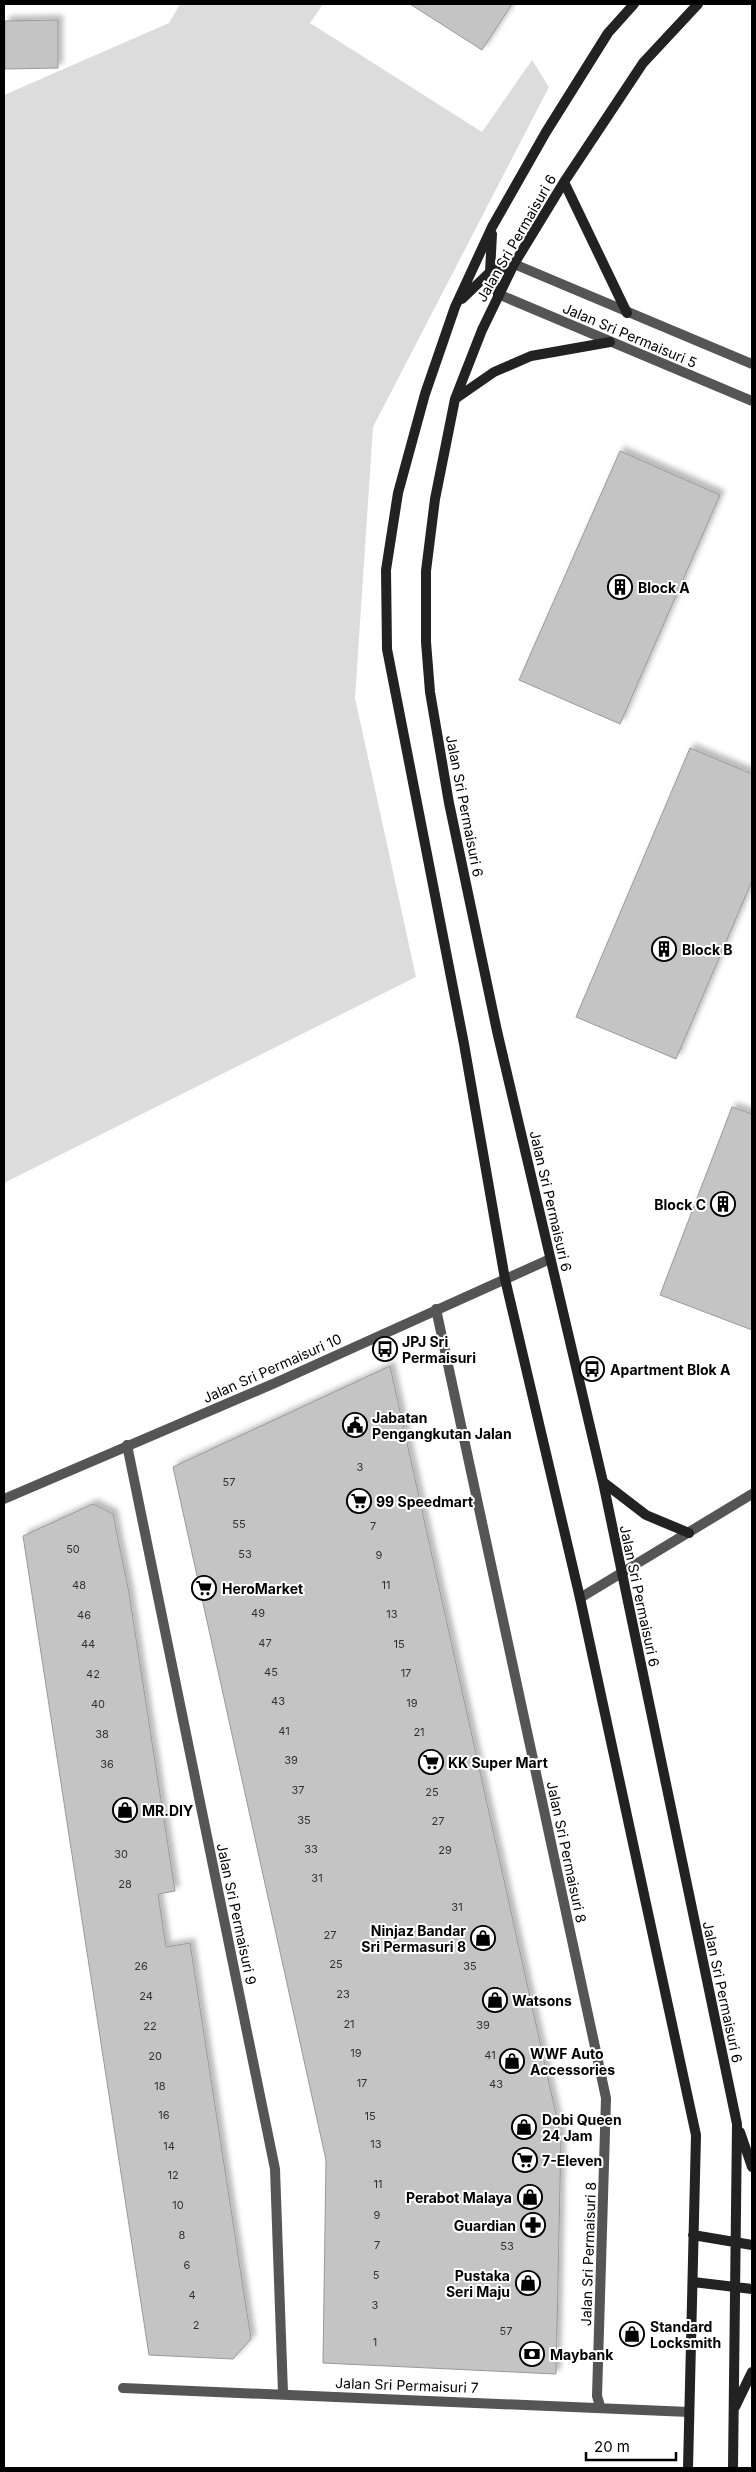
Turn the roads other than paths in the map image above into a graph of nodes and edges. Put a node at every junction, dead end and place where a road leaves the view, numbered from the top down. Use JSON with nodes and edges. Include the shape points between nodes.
{"nodes":[{"id":1,"x":634,"y":4,"type":"edge"},
{"id":2,"x":698,"y":4,"type":"edge"},
{"id":3,"x":564,"y":182,"type":"junction"},
{"id":4,"x":492,"y":227,"type":"junction"},
{"id":5,"x":514,"y":264,"type":"junction"},
{"id":6,"x":490,"y":272,"type":"junction"},
{"id":7,"x":498,"y":294,"type":"junction"},
{"id":8,"x":455,"y":306,"type":"junction"},
{"id":9,"x":627,"y":313,"type":"junction"},
{"id":10,"x":610,"y":342,"type":"junction"},
{"id":11,"x":752,"y":364,"type":"edge"},
{"id":12,"x":455,"y":398,"type":"junction"},
{"id":13,"x":752,"y":401,"type":"edge"},
{"id":14,"x":550,"y":1259,"type":"junction"},
{"id":15,"x":505,"y":1279,"type":"junction"},
{"id":16,"x":436,"y":1309,"type":"junction"},
{"id":17,"x":127,"y":1445,"type":"junction"},
{"id":18,"x":603,"y":1482,"type":"junction"},
{"id":19,"x":752,"y":1494,"type":"edge"},
{"id":20,"x":4,"y":1500,"type":"edge"},
{"id":21,"x":689,"y":1533,"type":"junction"},
{"id":22,"x":620,"y":1572,"type":"junction"},
{"id":23,"x":580,"y":1598,"type":"junction"},
{"id":24,"x":737,"y":2124,"type":"junction"},
{"id":25,"x":752,"y":2167,"type":"edge"},
{"id":26,"x":693,"y":2236,"type":"junction"},
{"id":27,"x":737,"y":2244,"type":"junction"},
{"id":28,"x":752,"y":2245,"type":"edge"},
{"id":29,"x":693,"y":2282,"type":"junction"},
{"id":30,"x":736,"y":2286,"type":"junction"},
{"id":31,"x":752,"y":2289,"type":"edge"},
{"id":32,"x":752,"y":2372,"type":"edge"},
{"id":33,"x":123,"y":2388,"type":"dead end"},
{"id":34,"x":283,"y":2393,"type":"junction"},
{"id":35,"x":600,"y":2406,"type":"junction"},
{"id":36,"x":733,"y":2410,"type":"junction"},
{"id":37,"x":689,"y":2412,"type":"junction"},
{"id":38,"x":688,"y":2468,"type":"edge"},
{"id":39,"x":733,"y":2468,"type":"edge"}],
"edges":[{"from":1,"to":4,"type":"street","name":"Jalan Sri Permaisuri 6","via":[[608,33]]},
{"from":2,"to":3,"type":"street","name":"Jalan Sri Permaisuri 6","via":[[644,63]]},
{"from":3,"to":5,"type":"street","name":"Jalan Sri Permaisuri 6"},
{"from":3,"to":9,"type":"street"},
{"from":4,"to":6,"type":"street"},
{"from":4,"to":8,"type":"street","name":"Jalan Sri Permaisuri 6"},
{"from":5,"to":6,"type":"street"},
{"from":5,"to":7,"type":"street","name":"Jalan Sri Permaisuri 6"},
{"from":5,"to":9,"type":"street","name":"Jalan Sri Permaisuri 5"},
{"from":6,"to":7,"type":"street"},
{"from":6,"to":8,"type":"street"},
{"from":7,"to":10,"type":"street","name":"Jalan Sri Permaisuri 5"},
{"from":7,"to":12,"type":"street","name":"Jalan Sri Permaisuri 6"},
{"from":8,"to":15,"type":"street","name":"Jalan Sri Permaisuri 6","via":[[425,394],[398,493],[386,570],[386,649],[464,1044]]},
{"from":9,"to":11,"type":"street","name":"Jalan Sri Permaisuri 5"},
{"from":10,"to":12,"type":"street","via":[[531,356],[494,372]]},
{"from":10,"to":13,"type":"street","name":"Jalan Sri Permaisuri 5"},
{"from":12,"to":14,"type":"street","name":"Jalan Sri Permaisuri 6","via":[[435,499],[426,571],[430,692],[449,803],[497,1031]]},
{"from":14,"to":15,"type":"street","name":"Jalan Sri Permaisuri 10"},
{"from":14,"to":18,"type":"street","name":"Jalan Sri Permaisuri 6"},
{"from":15,"to":16,"type":"street","name":"Jalan Sri Permaisuri 10"},
{"from":15,"to":23,"type":"street","name":"Jalan Sri Permaisuri 6"},
{"from":16,"to":17,"type":"street","name":"Jalan Sri Permaisuri 10","via":[[275,1383]]},
{"from":16,"to":35,"type":"street","name":"Jalan Sri Permaisuri 8","via":[[606,2098],[597,2396]]},
{"from":17,"to":20,"type":"street","name":"Jalan Sri Permaisuri 10"},
{"from":17,"to":34,"type":"street","name":"Jalan Sri Permaisuri 9","via":[[275,2169]]},
{"from":18,"to":21,"type":"street","via":[[646,1515]]},
{"from":18,"to":22,"type":"street","name":"Jalan Sri Permaisuri 6"},
{"from":19,"to":21,"type":"street"},
{"from":21,"to":22,"type":"street"},
{"from":22,"to":23,"type":"street"},
{"from":22,"to":24,"type":"street","name":"Jalan Sri Permaisuri 6"},
{"from":23,"to":26,"type":"street","name":"Jalan Sri Permaisuri 6","via":[[696,2135]]},
{"from":24,"to":25,"type":"street"},
{"from":24,"to":27,"type":"street","name":"Jalan Sri Permaisuri 6"},
{"from":26,"to":27,"type":"street"},
{"from":26,"to":29,"type":"street","name":"Jalan Sri Permaisuri 6"},
{"from":27,"to":28,"type":"street"},
{"from":27,"to":30,"type":"street","name":"Jalan Sri Permaisuri 6"},
{"from":29,"to":30,"type":"street"},
{"from":29,"to":37,"type":"street","name":"Jalan Sri Permaisuri 6"},
{"from":30,"to":31,"type":"street"},
{"from":30,"to":36,"type":"street","name":"Jalan Sri Permaisuri 6"},
{"from":32,"to":36,"type":"street"},
{"from":33,"to":34,"type":"street","name":"Jalan Sri Permaisuri 7"},
{"from":34,"to":35,"type":"street","name":"Jalan Sri Permaisuri 7"},
{"from":35,"to":37,"type":"street","name":"Jalan Sri Permaisuri 7"},
{"from":36,"to":39,"type":"street","name":"Jalan Sri Permaisuri 6"},
{"from":37,"to":38,"type":"street","name":"Jalan Sri Permaisuri 6"}]}
